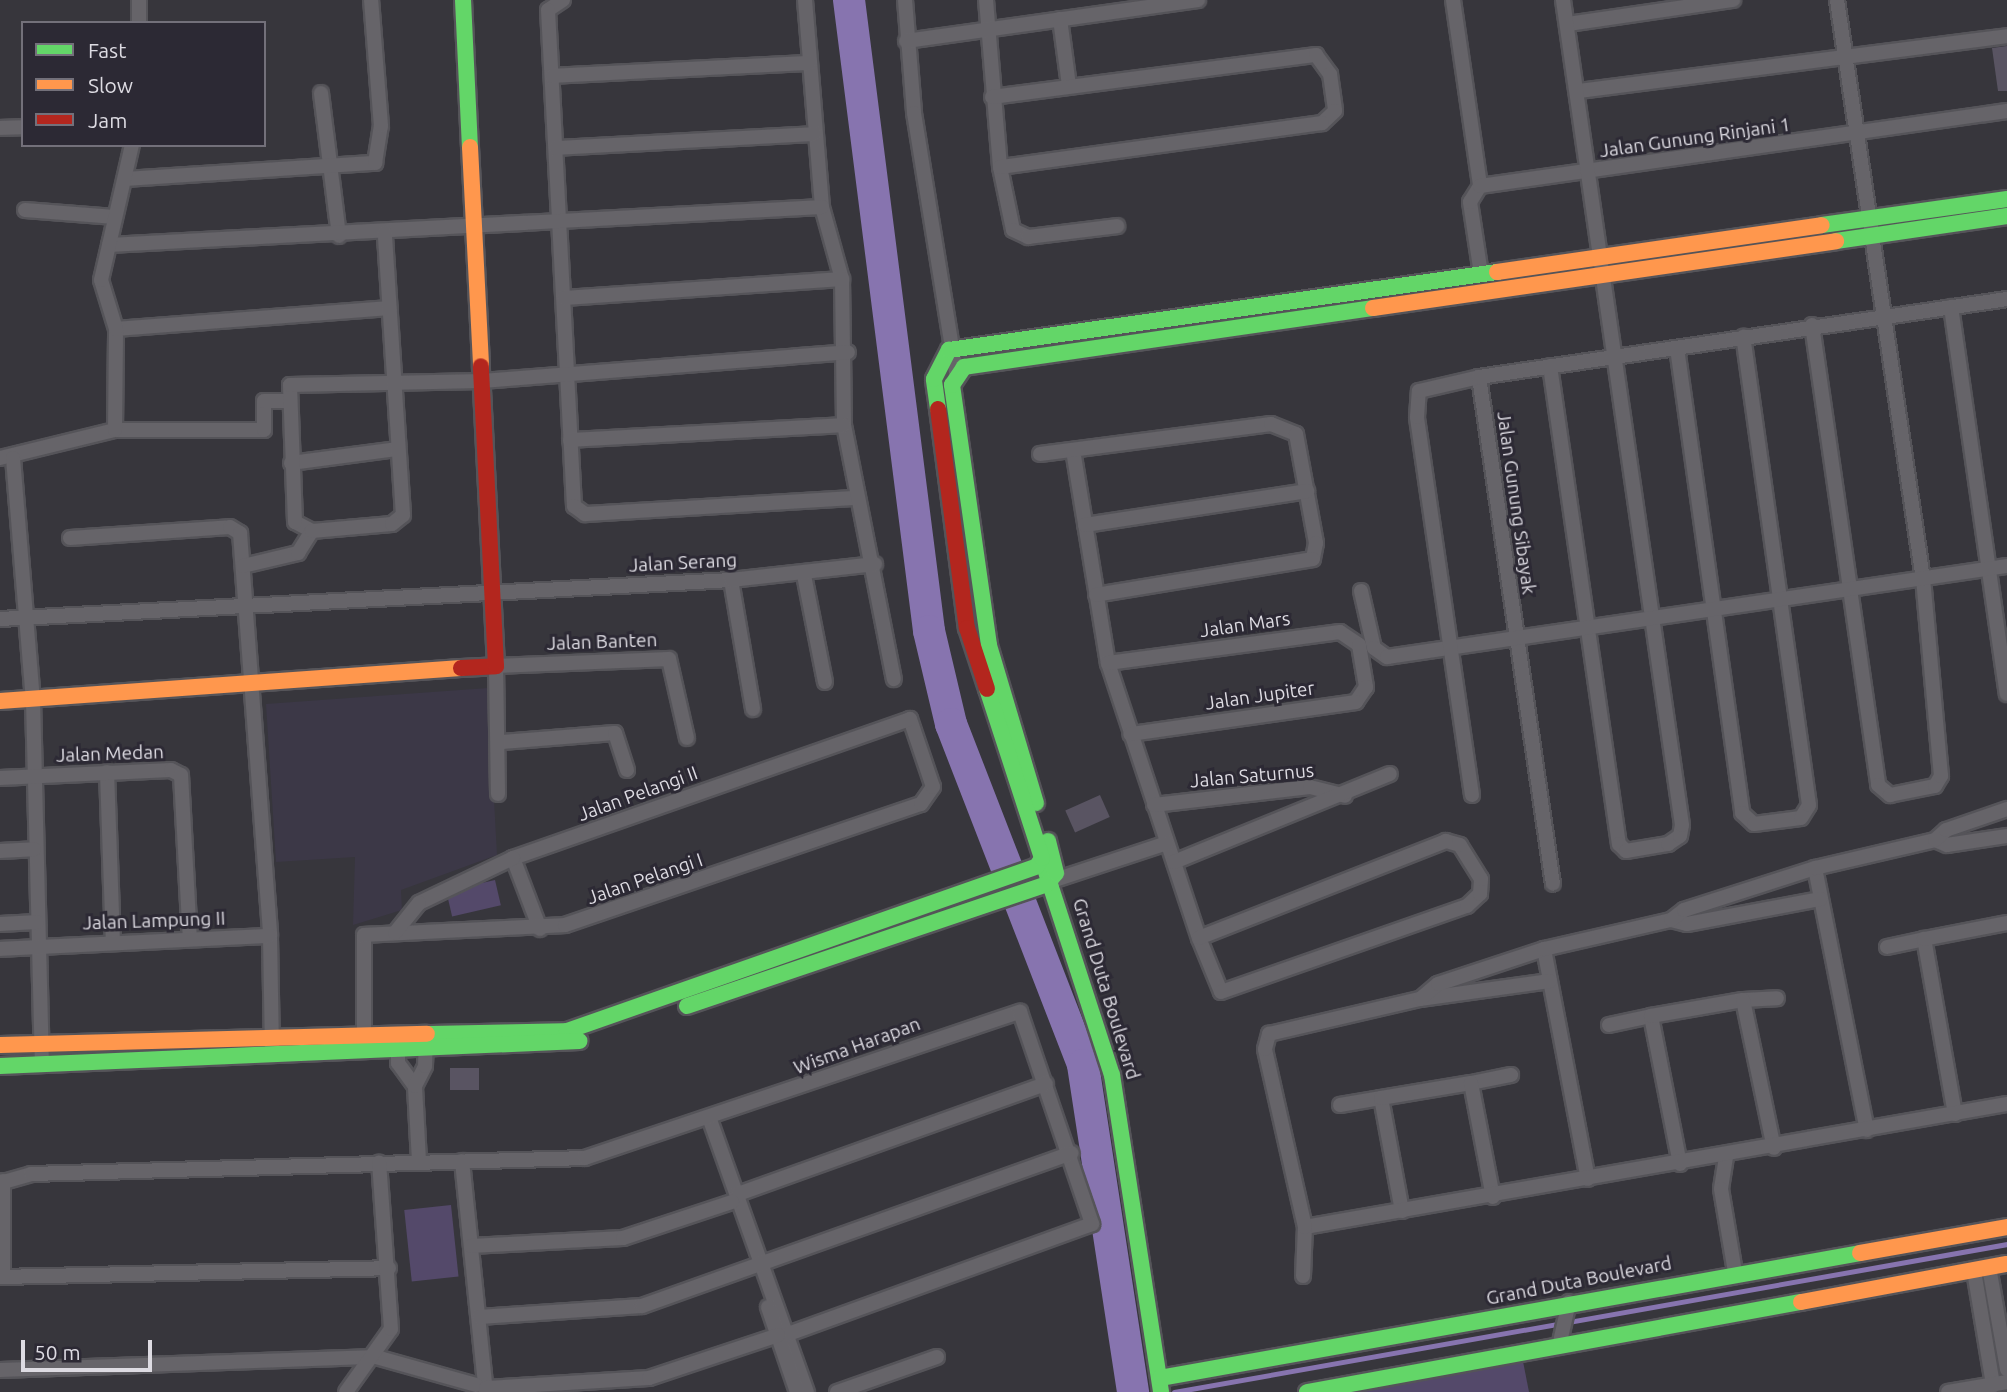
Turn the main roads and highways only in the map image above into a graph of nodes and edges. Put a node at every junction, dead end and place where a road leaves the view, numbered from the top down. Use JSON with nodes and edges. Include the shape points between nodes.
{"nodes":[{"id":1,"x":463,"y":0,"type":"edge"},
{"id":2,"x":2007,"y":199,"type":"edge"},
{"id":3,"x":2007,"y":216,"type":"edge"},
{"id":4,"x":1603,"y":264,"type":"junction"},
{"id":5,"x":0,"y":701,"type":"edge"},
{"id":6,"x":1039,"y":865,"type":"junction"},
{"id":7,"x":1050,"y":882,"type":"junction"},
{"id":8,"x":398,"y":1044,"type":"junction"},
{"id":9,"x":426,"y":1044,"type":"junction"},
{"id":10,"x":0,"y":1045,"type":"edge"},
{"id":11,"x":272,"y":1049,"type":"junction"},
{"id":12,"x":0,"y":1066,"type":"edge"},
{"id":13,"x":2007,"y":1227,"type":"edge"},
{"id":14,"x":2007,"y":1264,"type":"edge"},
{"id":15,"x":1161,"y":1387,"type":"edge"},
{"id":16,"x":1307,"y":1392,"type":"edge"}],
"edges":[{"from":1,"to":5,"type":"main road","via":[[496,666]]},
{"from":2,"to":4,"type":"main road"},
{"from":3,"to":4,"type":"main road"},
{"from":4,"to":6,"type":"main road","name":"Grand Duta Boulevard","via":[[1481,274],[949,350],[934,379],[967,628]]},
{"from":4,"to":7,"type":"main road","via":[[971,366],[956,373],[952,385],[989,645],[1055,866]]},
{"from":6,"to":7,"type":"main road","name":"Grand Duta Boulevard"},
{"from":6,"to":9,"type":"main road","via":[[583,1027]]},
{"from":7,"to":9,"type":"main road","via":[[573,1043]]},
{"from":7,"to":15,"type":"main road","name":"Grand Duta Boulevard","via":[[1112,1075]]},
{"from":8,"to":9,"type":"main road"},
{"from":8,"to":11,"type":"main road"},
{"from":8,"to":11,"type":"main road","via":[[364,1038]]},
{"from":10,"to":11,"type":"main road"},
{"from":11,"to":12,"type":"main road"},
{"from":13,"to":15,"type":"main road","name":"Grand Duta Boulevard","via":[[1735,1272]]},
{"from":14,"to":16,"type":"main road","via":[[1561,1337]]}]}
